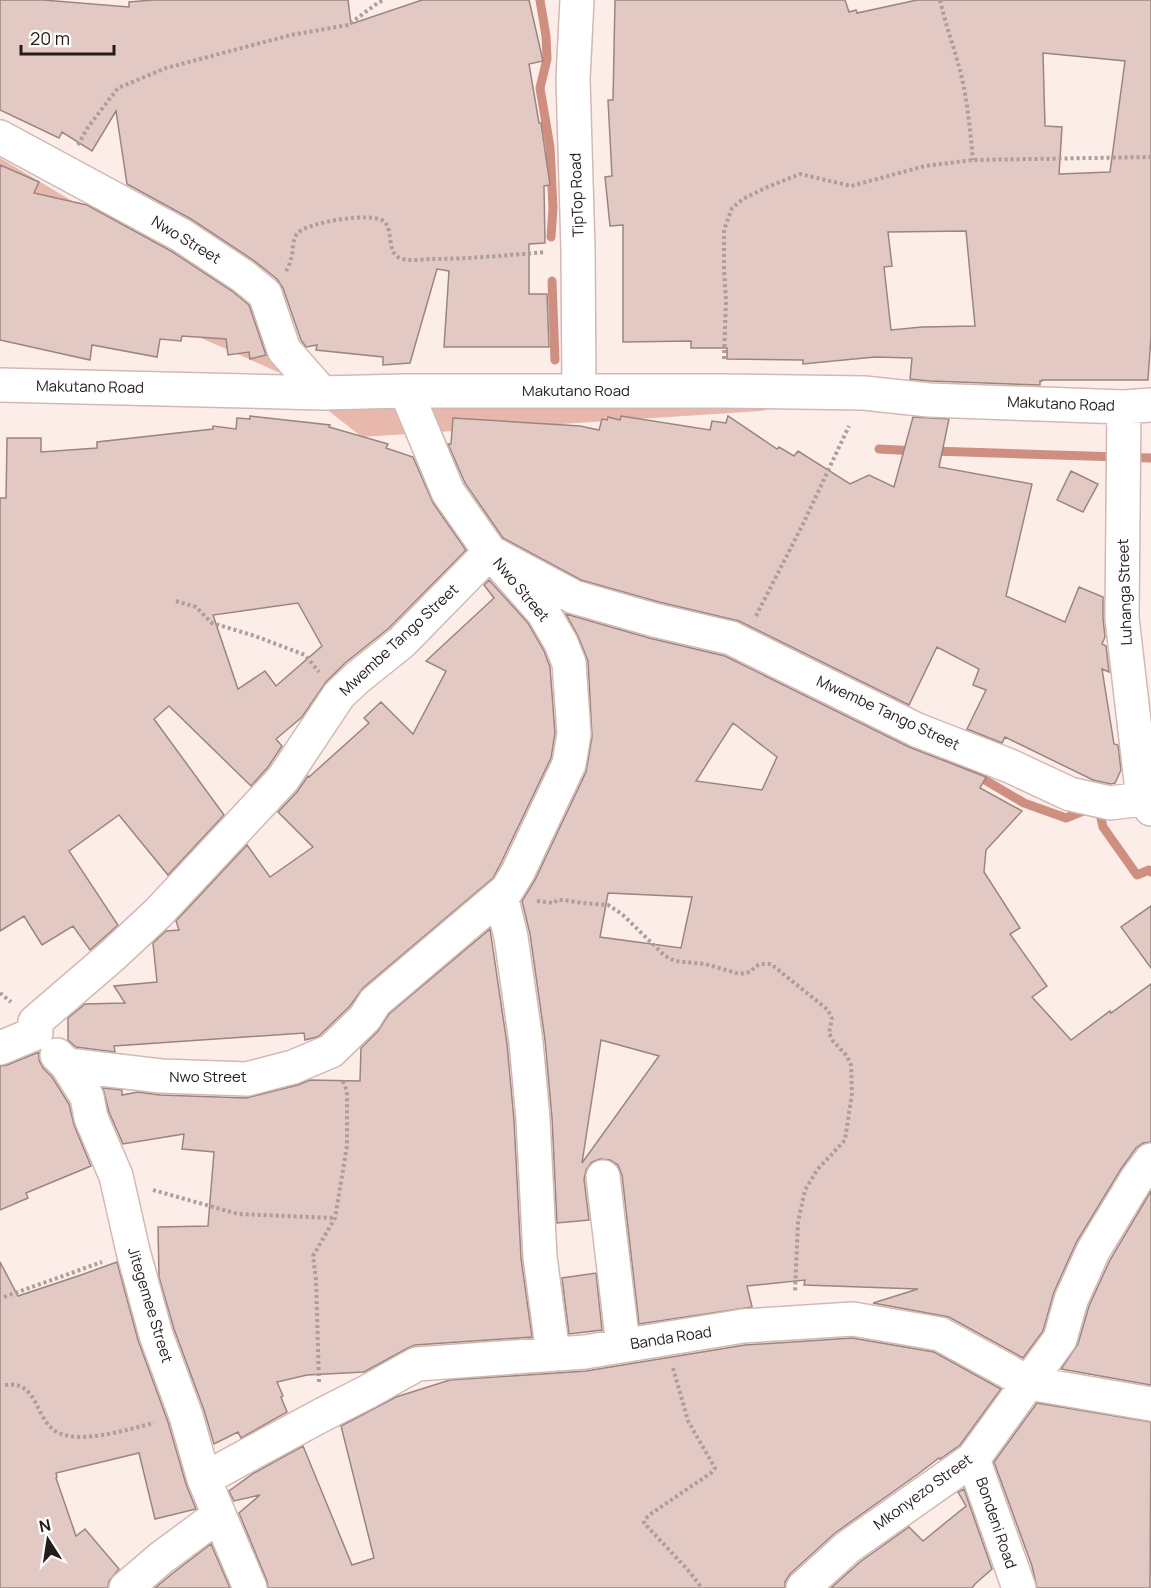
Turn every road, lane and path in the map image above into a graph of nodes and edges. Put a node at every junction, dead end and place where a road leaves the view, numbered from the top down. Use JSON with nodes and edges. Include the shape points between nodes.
{"nodes":[{"id":1,"x":385,"y":0,"type":"edge"},
{"id":2,"x":577,"y":0,"type":"edge"},
{"id":3,"x":940,"y":0,"type":"edge"},
{"id":4,"x":0,"y":137,"type":"edge"},
{"id":5,"x":1151,"y":157,"type":"edge"},
{"id":6,"x":974,"y":160,"type":"junction"},
{"id":7,"x":64,"y":172,"type":"junction"},
{"id":8,"x":578,"y":249,"type":"junction"},
{"id":9,"x":265,"y":294,"type":"junction"},
{"id":10,"x":0,"y":385,"type":"edge"},
{"id":11,"x":406,"y":391,"type":"junction"},
{"id":12,"x":579,"y":391,"type":"junction"},
{"id":13,"x":722,"y":391,"type":"junction"},
{"id":14,"x":322,"y":393,"type":"junction"},
{"id":15,"x":864,"y":393,"type":"junction"},
{"id":16,"x":1138,"y":406,"type":"edge"},
{"id":17,"x":490,"y":552,"type":"junction"},
{"id":18,"x":176,"y":601,"type":"dead end"},
{"id":19,"x":731,"y":638,"type":"junction"},
{"id":20,"x":339,"y":695,"type":"junction"},
{"id":21,"x":1147,"y":804,"type":"edge"},
{"id":22,"x":504,"y":893,"type":"junction"},
{"id":23,"x":36,"y":1033,"type":"junction"},
{"id":24,"x":0,"y":1048,"type":"edge"},
{"id":25,"x":331,"y":1051,"type":"junction"},
{"id":26,"x":67,"y":1065,"type":"junction"},
{"id":27,"x":1151,"y":1160,"type":"edge"},
{"id":28,"x":116,"y":1176,"type":"junction"},
{"id":29,"x":603,"y":1177,"type":"dead end"},
{"id":30,"x":335,"y":1218,"type":"junction"},
{"id":31,"x":133,"y":1251,"type":"junction"},
{"id":32,"x":4,"y":1297,"type":"dead end"},
{"id":33,"x":794,"y":1322,"type":"junction"},
{"id":34,"x":666,"y":1338,"type":"junction"},
{"id":35,"x":623,"y":1346,"type":"junction"},
{"id":36,"x":553,"y":1353,"type":"junction"},
{"id":37,"x":1029,"y":1383,"type":"junction"},
{"id":38,"x":5,"y":1385,"type":"dead end"},
{"id":39,"x":1151,"y":1404,"type":"edge"},
{"id":40,"x":186,"y":1416,"type":"junction"},
{"id":41,"x":320,"y":1416,"type":"junction"},
{"id":42,"x":973,"y":1459,"type":"junction"},
{"id":43,"x":204,"y":1479,"type":"junction"},
{"id":44,"x":219,"y":1515,"type":"junction"},
{"id":45,"x":126,"y":1588,"type":"edge"},
{"id":46,"x":250,"y":1588,"type":"edge"},
{"id":47,"x":702,"y":1588,"type":"edge"},
{"id":48,"x":803,"y":1588,"type":"edge"},
{"id":49,"x":1019,"y":1588,"type":"edge"}],
"edges":[{"from":1,"to":7,"type":"path","via":[[348,25],[291,35],[166,68],[118,88],[88,127]]},
{"from":2,"to":8,"type":"street","name":"TipTop Road","via":[[573,80]]},
{"from":3,"to":6,"type":"path","via":[[963,85]]},
{"from":4,"to":7,"type":"street","name":"Nwo Street"},
{"from":5,"to":6,"type":"path"},
{"from":6,"to":13,"type":"path","via":[[925,166],[851,186],[800,174],[743,199],[732,208],[724,230]]},
{"from":7,"to":9,"type":"street","name":"Nwo Street","via":[[181,235]]},
{"from":8,"to":9,"type":"path","via":[[408,260],[393,252],[384,221],[374,217],[346,219],[320,223],[295,235],[284,274]]},
{"from":8,"to":12,"type":"street","name":"TipTop Road"},
{"from":9,"to":14,"type":"street","via":[[284,350]]},
{"from":10,"to":14,"type":"street","name":"Makutano Road"},
{"from":11,"to":12,"type":"street","name":"Makutano Road"},
{"from":11,"to":14,"type":"street","name":"Makutano Road"},
{"from":11,"to":17,"type":"street","name":"Nwo Street","via":[[448,492]]},
{"from":12,"to":13,"type":"street","name":"Makutano Road"},
{"from":13,"to":15,"type":"street","name":"Makutano Road"},
{"from":15,"to":16,"type":"street","name":"Makutano Road","via":[[929,400]]},
{"from":15,"to":19,"type":"path","via":[[746,634]]},
{"from":16,"to":21,"type":"street","name":"Luhanga Street","via":[[1122,618]]},
{"from":17,"to":19,"type":"street","name":"Mwembe Tango Street","via":[[574,597]]},
{"from":17,"to":20,"type":"street","name":"Mwembe Tango Street","via":[[402,642]]},
{"from":17,"to":22,"type":"street","name":"Nwo Street","via":[[543,612],[561,643],[569,663],[574,734],[569,764],[518,872]]},
{"from":18,"to":20,"type":"path","via":[[195,607],[212,623],[305,655]]},
{"from":19,"to":21,"type":"street","name":"Mwembe Tango Street","via":[[917,730],[1010,766],[1070,795],[1110,803]]},
{"from":20,"to":23,"type":"street","name":"Mwembe Tango Street","via":[[282,779],[158,913],[35,1022]]},
{"from":22,"to":25,"type":"street","name":"Nwo Street","via":[[375,1002],[365,1018]]},
{"from":22,"to":33,"type":"path","via":[[554,903],[563,900],[608,905],[675,961],[740,974],[761,964],[771,964],[828,1010],[832,1019],[829,1033],[851,1065],[852,1093],[845,1140],[817,1170],[805,1190],[798,1222]]},
{"from":22,"to":36,"type":"street","via":[[526,1042],[540,1257]]},
{"from":23,"to":24,"type":"street"},
{"from":23,"to":26,"type":"street","name":"Jitegemee Street"},
{"from":25,"to":26,"type":"street","name":"Nwo Street","via":[[293,1067],[247,1078],[160,1076]]},
{"from":25,"to":30,"type":"path","via":[[347,1091],[347,1146]]},
{"from":26,"to":28,"type":"street","name":"Jitegemee Street","via":[[87,1097],[91,1118]]},
{"from":27,"to":37,"type":"street","name":"Mkonyezo Street","via":[[1093,1251],[1071,1300],[1060,1339]]},
{"from":28,"to":30,"type":"path","via":[[131,1184],[238,1214]]},
{"from":28,"to":31,"type":"street","name":"Jitegemee Street"},
{"from":29,"to":35,"type":"street"},
{"from":30,"to":41,"type":"path","via":[[314,1256]]},
{"from":31,"to":32,"type":"path"},
{"from":31,"to":40,"type":"street","name":"Jitegemee Street","via":[[156,1335]]},
{"from":33,"to":34,"type":"street","name":"Banda Road"},
{"from":33,"to":37,"type":"street","name":"Banda Road","via":[[853,1319],[940,1334]]},
{"from":34,"to":35,"type":"street","name":"Banda Road"},
{"from":34,"to":47,"type":"path","via":[[688,1421],[715,1468],[652,1513],[644,1523]]},
{"from":35,"to":36,"type":"street","name":"Banda Road"},
{"from":36,"to":41,"type":"street","name":"Banda Road","via":[[417,1364]]},
{"from":37,"to":39,"type":"street","name":"Banda Road"},
{"from":37,"to":42,"type":"street","name":"Mkonyezo Street"},
{"from":38,"to":40,"type":"path","via":[[21,1386],[32,1395],[49,1426],[71,1437],[98,1436]]},
{"from":40,"to":43,"type":"street","name":"Jitegemee Street"},
{"from":41,"to":43,"type":"street","name":"Banda Road"},
{"from":42,"to":48,"type":"street","name":"Mkonyezo Street","via":[[848,1547]]},
{"from":42,"to":49,"type":"street","name":"Bondeni Road"},
{"from":43,"to":44,"type":"street","name":"Jitegemee Street"},
{"from":44,"to":45,"type":"street"},
{"from":44,"to":46,"type":"street","name":"Jitegemee Street"}]}
